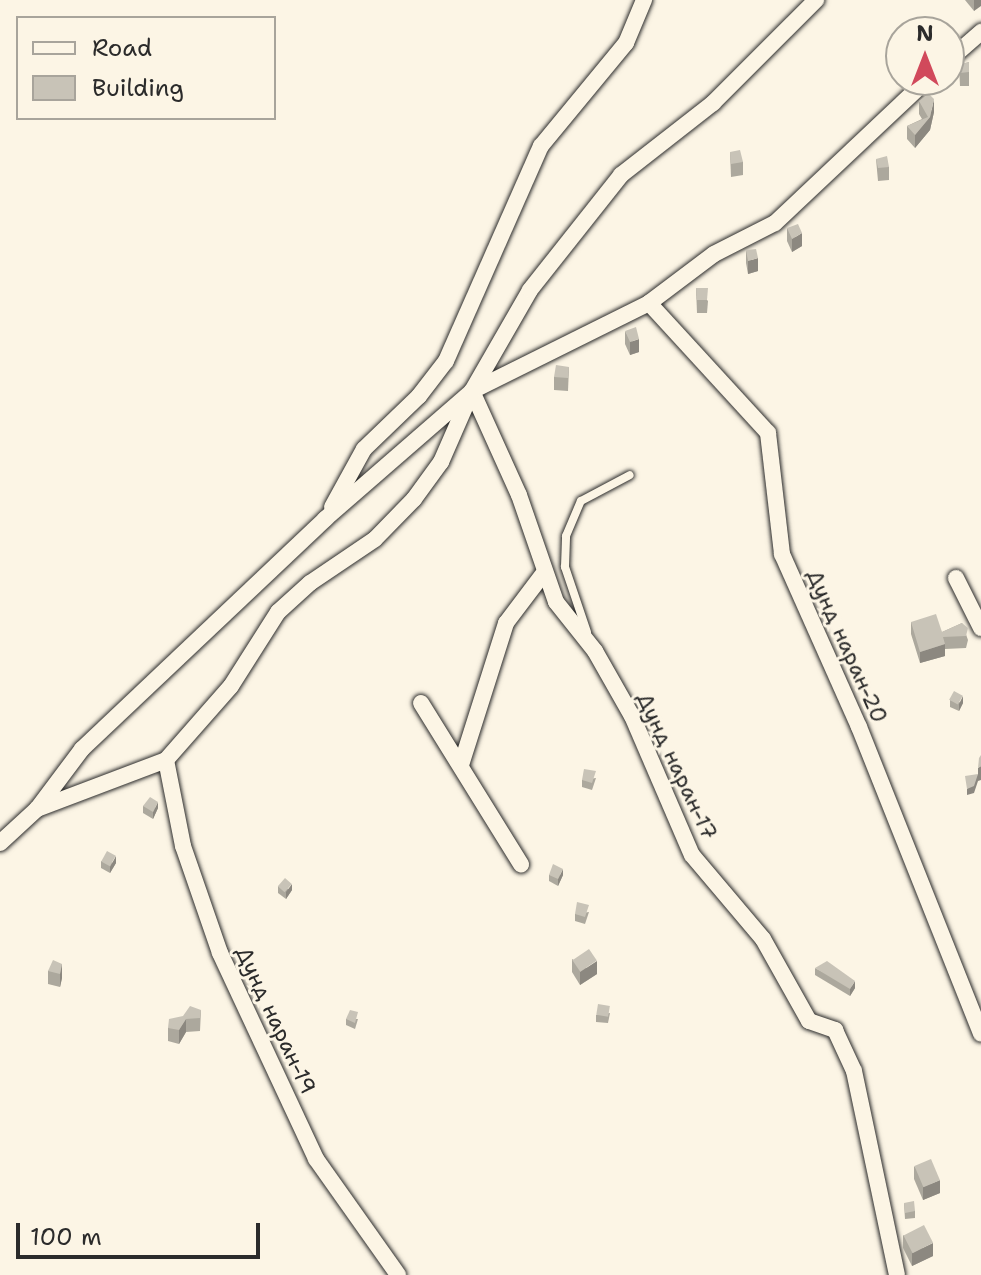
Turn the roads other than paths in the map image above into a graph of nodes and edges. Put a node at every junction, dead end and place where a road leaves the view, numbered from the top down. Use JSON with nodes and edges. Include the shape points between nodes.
{"nodes":[{"id":1,"x":644,"y":0,"type":"edge"},
{"id":2,"x":816,"y":0,"type":"edge"},
{"id":3,"x":981,"y":32,"type":"edge"},
{"id":4,"x":965,"y":46,"type":"edge"},
{"id":5,"x":910,"y":96,"type":"edge"},
{"id":6,"x":649,"y":303,"type":"junction"},
{"id":7,"x":472,"y":391,"type":"junction"},
{"id":8,"x":630,"y":475,"type":"dead end"},
{"id":9,"x":325,"y":519,"type":"junction"},
{"id":10,"x":543,"y":574,"type":"junction"},
{"id":11,"x":956,"y":578,"type":"dead end"},
{"id":12,"x":981,"y":628,"type":"edge"},
{"id":13,"x":595,"y":651,"type":"junction"},
{"id":14,"x":421,"y":703,"type":"dead end"},
{"id":15,"x":166,"y":760,"type":"junction"},
{"id":16,"x":461,"y":765,"type":"junction"},
{"id":17,"x":37,"y":809,"type":"junction"},
{"id":18,"x":0,"y":843,"type":"edge"},
{"id":19,"x":521,"y":864,"type":"dead end"},
{"id":20,"x":981,"y":1034,"type":"edge"},
{"id":21,"x":398,"y":1275,"type":"edge"},
{"id":22,"x":897,"y":1275,"type":"edge"}],
"edges":[{"from":1,"to":9,"type":"street","via":[[626,43],[541,146],[446,361],[419,396],[364,449]]},
{"from":2,"to":7,"type":"street","via":[[713,103],[621,175],[530,290]]},
{"from":3,"to":4,"type":"street"},
{"from":5,"to":6,"type":"street","via":[[775,223],[714,254]]},
{"from":6,"to":7,"type":"street"},
{"from":6,"to":20,"type":"street","name":"Дунд наран-20","via":[[768,433],[782,554],[859,727]]},
{"from":7,"to":9,"type":"street"},
{"from":7,"to":10,"type":"street","name":"Дунд наран-17","via":[[519,495]]},
{"from":7,"to":15,"type":"street","via":[[441,462],[414,499],[375,539],[278,612],[231,686]]},
{"from":8,"to":13,"type":"lane","via":[[581,501],[566,536],[565,567]]},
{"from":9,"to":17,"type":"street","via":[[82,749]]},
{"from":10,"to":13,"type":"street","name":"Дунд наран-17","via":[[556,602]]},
{"from":10,"to":16,"type":"street","via":[[506,623]]},
{"from":11,"to":12,"type":"street"},
{"from":13,"to":22,"type":"street","name":"Дунд наран-17","via":[[632,716],[692,855],[776,958],[809,1021],[835,1030],[854,1071]]},
{"from":14,"to":16,"type":"street"},
{"from":15,"to":17,"type":"street"},
{"from":15,"to":21,"type":"street","name":"Дунд наран-19","via":[[183,846],[220,953],[316,1159]]},
{"from":16,"to":19,"type":"street"},
{"from":17,"to":18,"type":"street"}]}
